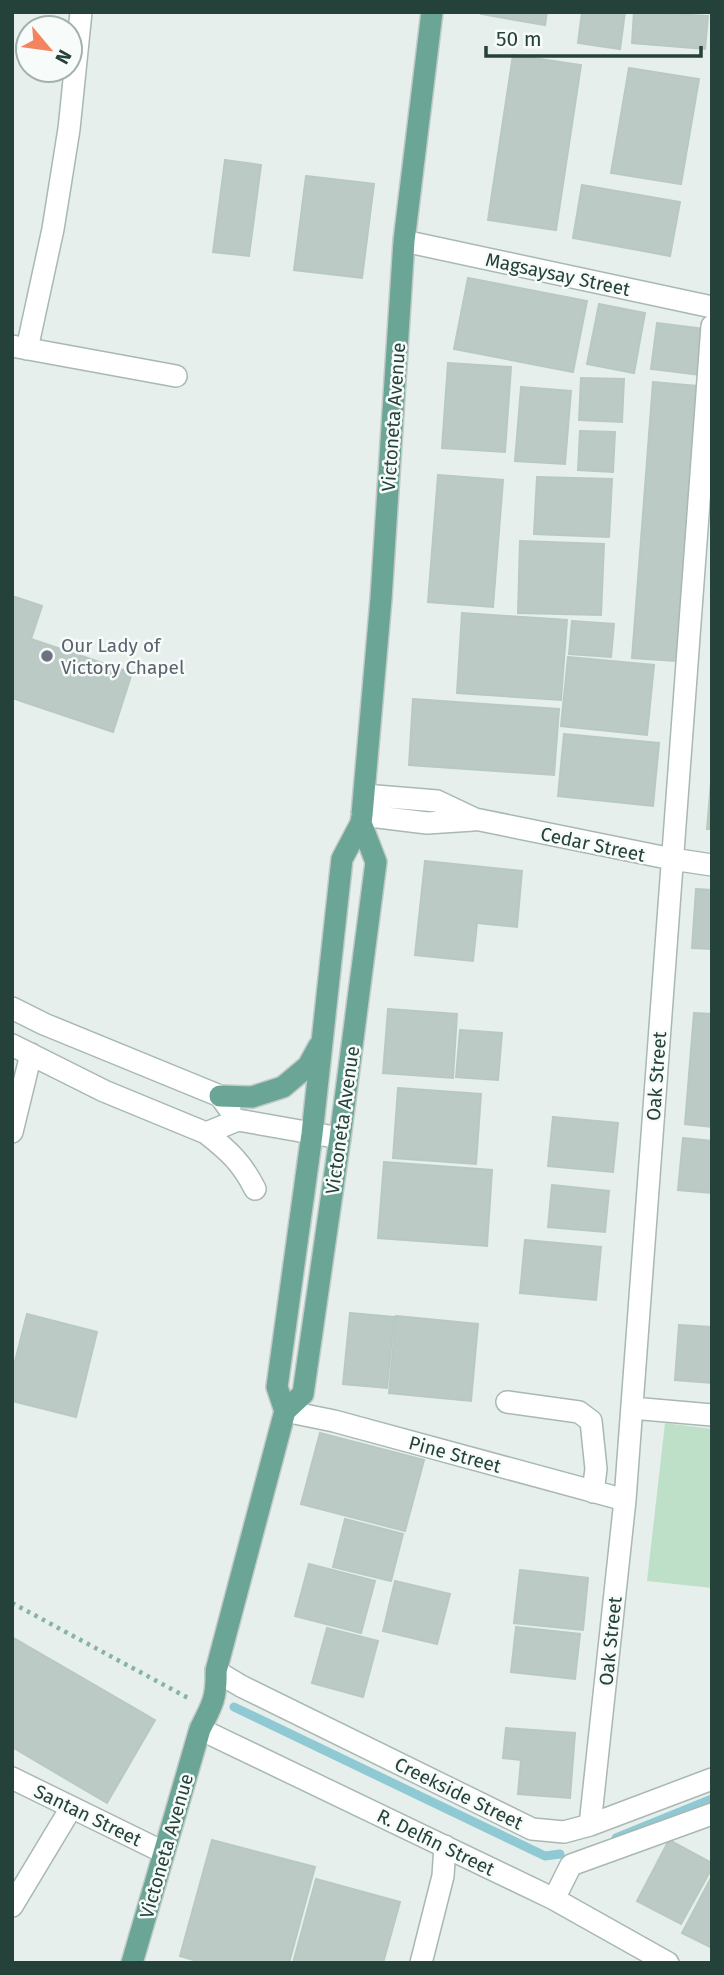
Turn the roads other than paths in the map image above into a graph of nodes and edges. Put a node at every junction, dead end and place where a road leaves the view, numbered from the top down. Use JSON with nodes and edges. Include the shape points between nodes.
{"nodes":[{"id":1,"x":81,"y":12,"type":"edge"},
{"id":2,"x":432,"y":12,"type":"edge"},
{"id":3,"x":404,"y":241,"type":"junction"},
{"id":4,"x":712,"y":307,"type":"edge"},
{"id":5,"x":712,"y":326,"type":"edge"},
{"id":6,"x":20,"y":348,"type":"edge"},
{"id":7,"x":176,"y":376,"type":"dead end"},
{"id":8,"x":362,"y":811,"type":"junction"},
{"id":9,"x":671,"y":859,"type":"junction"},
{"id":10,"x":712,"y":865,"type":"edge"},
{"id":11,"x":12,"y":1008,"type":"edge"},
{"id":12,"x":323,"y":1038,"type":"junction"},
{"id":13,"x":22,"y":1050,"type":"edge"},
{"id":14,"x":220,"y":1096,"type":"junction"},
{"id":15,"x":238,"y":1120,"type":"junction"},
{"id":16,"x":12,"y":1132,"type":"edge"},
{"id":17,"x":206,"y":1133,"type":"junction"},
{"id":18,"x":312,"y":1135,"type":"junction"},
{"id":19,"x":340,"y":1139,"type":"junction"},
{"id":20,"x":255,"y":1189,"type":"dead end"},
{"id":21,"x":507,"y":1402,"type":"dead end"},
{"id":22,"x":632,"y":1408,"type":"junction"},
{"id":23,"x":285,"y":1411,"type":"junction"},
{"id":24,"x":712,"y":1415,"type":"edge"},
{"id":25,"x":593,"y":1492,"type":"junction"},
{"id":26,"x":625,"y":1500,"type":"junction"},
{"id":27,"x":216,"y":1671,"type":"junction"},
{"id":28,"x":200,"y":1728,"type":"junction"},
{"id":29,"x":12,"y":1778,"type":"edge"},
{"id":30,"x":712,"y":1779,"type":"edge"},
{"id":31,"x":71,"y":1808,"type":"junction"},
{"id":32,"x":712,"y":1814,"type":"edge"},
{"id":33,"x":590,"y":1825,"type":"junction"},
{"id":34,"x":564,"y":1832,"type":"junction"},
{"id":35,"x":445,"y":1846,"type":"junction"},
{"id":36,"x":163,"y":1852,"type":"junction"},
{"id":37,"x":571,"y":1865,"type":"junction"},
{"id":38,"x":554,"y":1899,"type":"junction"},
{"id":39,"x":12,"y":1906,"type":"edge"},
{"id":40,"x":132,"y":1963,"type":"edge"},
{"id":41,"x":421,"y":1963,"type":"edge"},
{"id":42,"x":668,"y":1963,"type":"edge"}],
"edges":[{"from":1,"to":6,"type":"street","via":[[53,229]]},
{"from":2,"to":3,"type":"main road","name":"Victoneta Avenue"},
{"from":3,"to":4,"type":"street","name":"Magsaysay Street"},
{"from":3,"to":8,"type":"main road","name":"Victoneta Avenue"},
{"from":5,"to":9,"type":"street","name":"Oak Street"},
{"from":6,"to":7,"type":"street"},
{"from":8,"to":9,"type":"street","name":"Cedar Street","via":[[427,823],[475,820]]},
{"from":8,"to":12,"type":"main road","name":"Victoneta Avenue","via":[[342,859]]},
{"from":8,"to":19,"type":"main road","name":"Victoneta Avenue","via":[[376,862]]},
{"from":9,"to":10,"type":"street","name":"Cedar Street"},
{"from":9,"to":22,"type":"street","name":"Oak Street"},
{"from":11,"to":14,"type":"street"},
{"from":12,"to":14,"type":"main road","via":[[308,1066],[283,1087],[252,1097]]},
{"from":12,"to":18,"type":"main road","name":"Victoneta Avenue"},
{"from":13,"to":16,"type":"street"},
{"from":13,"to":17,"type":"street","via":[[104,1091]]},
{"from":14,"to":15,"type":"street"},
{"from":15,"to":17,"type":"street"},
{"from":15,"to":18,"type":"street"},
{"from":17,"to":20,"type":"street","via":[[230,1152]]},
{"from":18,"to":19,"type":"street"},
{"from":18,"to":23,"type":"main road","name":"Victoneta Avenue","via":[[277,1387]]},
{"from":19,"to":23,"type":"main road","name":"Victoneta Avenue","via":[[303,1394]]},
{"from":21,"to":25,"type":"street","via":[[579,1412],[591,1421],[596,1469]]},
{"from":22,"to":24,"type":"street"},
{"from":22,"to":26,"type":"street","name":"Oak Street"},
{"from":23,"to":25,"type":"street","name":"Pine Street"},
{"from":23,"to":27,"type":"main road","name":"Victoneta Avenue"},
{"from":25,"to":26,"type":"street","name":"Pine Street"},
{"from":26,"to":33,"type":"street","name":"Oak Street"},
{"from":27,"to":28,"type":"main road","name":"Victoneta Avenue","via":[[216,1692]]},
{"from":27,"to":28,"type":"main road","name":"Victoneta Avenue","via":[[200,1704]]},
{"from":27,"to":34,"type":"street","name":"Creekside Street","via":[[532,1829]]},
{"from":28,"to":35,"type":"street","name":"R. Delfin Street"},
{"from":28,"to":36,"type":"main road","name":"Victoneta Avenue"},
{"from":29,"to":31,"type":"street","name":"Santan Street"},
{"from":30,"to":33,"type":"street","name":"Creekside Street"},
{"from":31,"to":36,"type":"street","name":"Santan Street"},
{"from":31,"to":39,"type":"street"},
{"from":32,"to":37,"type":"street"},
{"from":33,"to":34,"type":"street","name":"Creekside Street"},
{"from":34,"to":37,"type":"street"},
{"from":35,"to":38,"type":"street","name":"R. Delfin Street"},
{"from":35,"to":41,"type":"street","via":[[443,1876]]},
{"from":36,"to":40,"type":"main road","name":"Victoneta Avenue"},
{"from":37,"to":38,"type":"street"},
{"from":38,"to":42,"type":"street","name":"R. Delfin Street"}]}
